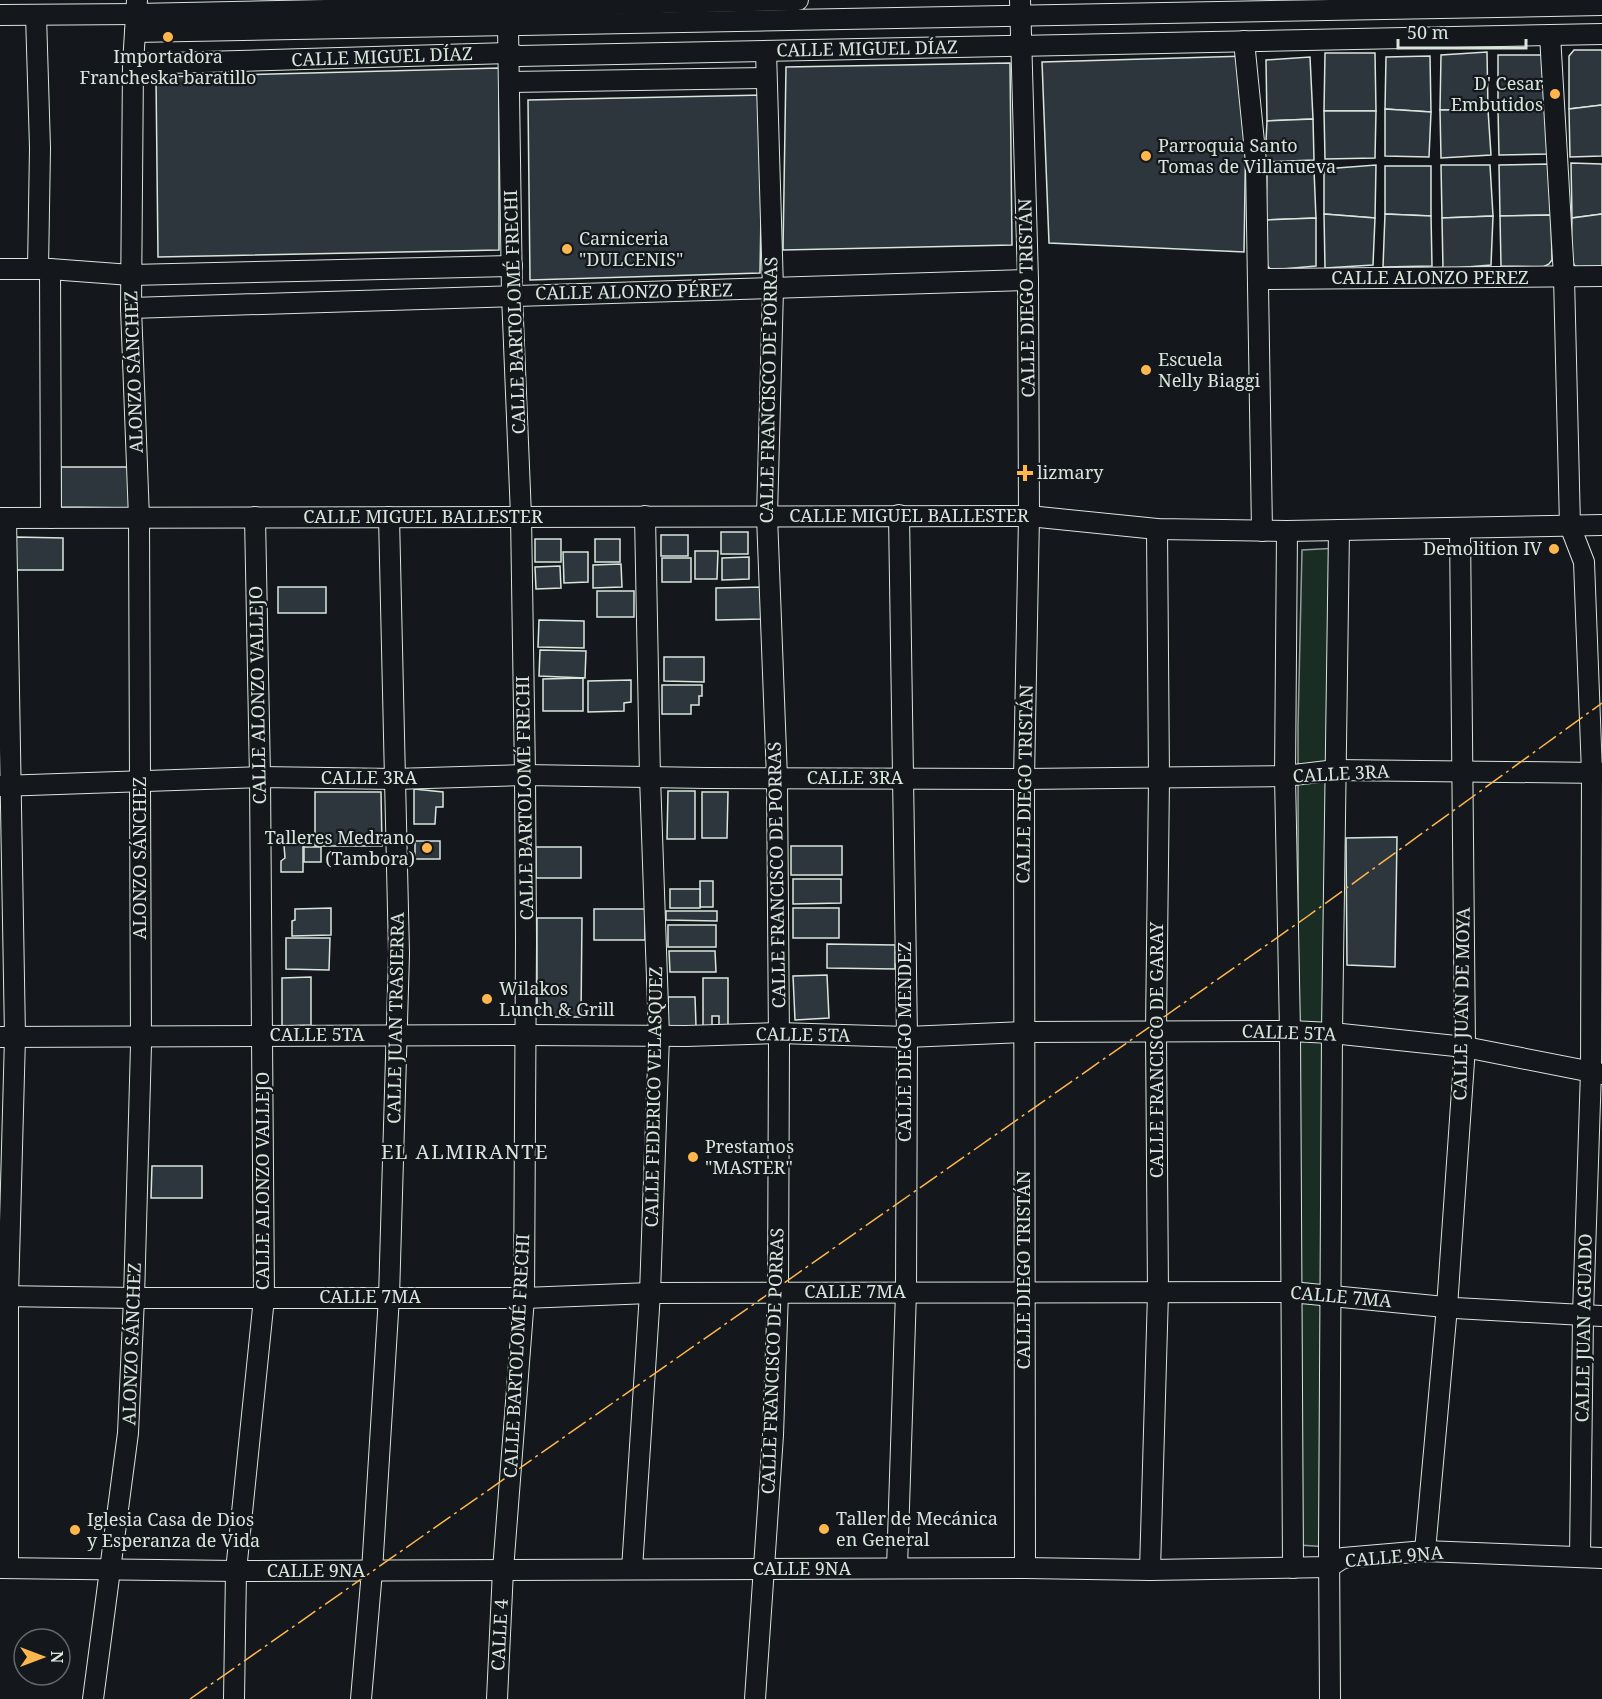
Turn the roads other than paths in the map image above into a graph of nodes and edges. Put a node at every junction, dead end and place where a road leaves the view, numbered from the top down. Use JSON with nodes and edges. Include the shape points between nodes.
{"nodes":[{"id":1,"x":798,"y":0,"type":"edge"},
{"id":2,"x":1602,"y":5,"type":"edge"},
{"id":3,"x":1020,"y":8,"type":"edge"},
{"id":4,"x":0,"y":15,"type":"edge"},
{"id":5,"x":36,"y":15,"type":"junction"},
{"id":6,"x":136,"y":15,"type":"edge"},
{"id":7,"x":508,"y":26,"type":"junction"},
{"id":8,"x":1602,"y":34,"type":"edge"},
{"id":9,"x":1550,"y":35,"type":"junction"},
{"id":10,"x":1244,"y":41,"type":"junction"},
{"id":11,"x":1021,"y":45,"type":"junction"},
{"id":12,"x":766,"y":51,"type":"junction"},
{"id":13,"x":509,"y":53,"type":"junction"},
{"id":14,"x":133,"y":64,"type":"junction"},
{"id":15,"x":766,"y":78,"type":"junction"},
{"id":16,"x":510,"y":81,"type":"junction"},
{"id":17,"x":512,"y":266,"type":"junction"},
{"id":18,"x":0,"y":269,"type":"edge"},
{"id":19,"x":44,"y":269,"type":"junction"},
{"id":20,"x":131,"y":275,"type":"junction"},
{"id":21,"x":1602,"y":276,"type":"edge"},
{"id":22,"x":1564,"y":277,"type":"junction"},
{"id":23,"x":1258,"y":279,"type":"junction"},
{"id":24,"x":1028,"y":280,"type":"junction"},
{"id":25,"x":772,"y":289,"type":"junction"},
{"id":26,"x":512,"y":295,"type":"junction"},
{"id":27,"x":131,"y":308,"type":"junction"},
{"id":28,"x":899,"y":515,"type":"junction"},
{"id":29,"x":521,"y":516,"type":"junction"},
{"id":30,"x":645,"y":516,"type":"junction"},
{"id":31,"x":767,"y":516,"type":"junction"},
{"id":32,"x":1029,"y":516,"type":"junction"},
{"id":33,"x":255,"y":517,"type":"junction"},
{"id":34,"x":389,"y":517,"type":"junction"},
{"id":35,"x":3,"y":518,"type":"edge"},
{"id":36,"x":51,"y":518,"type":"junction"},
{"id":37,"x":139,"y":518,"type":"junction"},
{"id":38,"x":1602,"y":525,"type":"edge"},
{"id":39,"x":1570,"y":526,"type":"junction"},
{"id":40,"x":1460,"y":528,"type":"junction"},
{"id":41,"x":1157,"y":529,"type":"junction"},
{"id":42,"x":1339,"y":530,"type":"junction"},
{"id":43,"x":1262,"y":531,"type":"junction"},
{"id":44,"x":1287,"y":531,"type":"junction"},
{"id":45,"x":1336,"y":770,"type":"junction"},
{"id":46,"x":1462,"y":772,"type":"junction"},
{"id":47,"x":1597,"y":773,"type":"edge"},
{"id":48,"x":525,"y":775,"type":"junction"},
{"id":49,"x":1284,"y":776,"type":"junction"},
{"id":50,"x":260,"y":777,"type":"junction"},
{"id":51,"x":650,"y":777,"type":"junction"},
{"id":52,"x":395,"y":778,"type":"junction"},
{"id":53,"x":777,"y":778,"type":"junction"},
{"id":54,"x":903,"y":778,"type":"junction"},
{"id":55,"x":1159,"y":778,"type":"junction"},
{"id":56,"x":1024,"y":779,"type":"junction"},
{"id":57,"x":140,"y":780,"type":"junction"},
{"id":58,"x":5,"y":785,"type":"edge"},
{"id":59,"x":1156,"y":1031,"type":"junction"},
{"id":60,"x":1290,"y":1031,"type":"junction"},
{"id":61,"x":1024,"y":1032,"type":"junction"},
{"id":62,"x":779,"y":1033,"type":"junction"},
{"id":63,"x":1332,"y":1033,"type":"junction"},
{"id":64,"x":396,"y":1035,"type":"junction"},
{"id":65,"x":526,"y":1035,"type":"junction"},
{"id":66,"x":141,"y":1036,"type":"junction"},
{"id":67,"x":262,"y":1036,"type":"junction"},
{"id":68,"x":659,"y":1036,"type":"junction"},
{"id":69,"x":7,"y":1037,"type":"edge"},
{"id":70,"x":907,"y":1037,"type":"junction"},
{"id":71,"x":1465,"y":1047,"type":"junction"},
{"id":72,"x":1596,"y":1072,"type":"edge"},
{"id":73,"x":778,"y":1292,"type":"junction"},
{"id":74,"x":906,"y":1292,"type":"junction"},
{"id":75,"x":1291,"y":1292,"type":"junction"},
{"id":76,"x":650,"y":1293,"type":"junction"},
{"id":77,"x":1024,"y":1293,"type":"junction"},
{"id":78,"x":1158,"y":1293,"type":"junction"},
{"id":79,"x":4,"y":1296,"type":"edge"},
{"id":80,"x":1331,"y":1296,"type":"junction"},
{"id":81,"x":389,"y":1297,"type":"junction"},
{"id":82,"x":134,"y":1298,"type":"junction"},
{"id":83,"x":264,"y":1298,"type":"junction"},
{"id":84,"x":524,"y":1298,"type":"junction"},
{"id":85,"x":1447,"y":1307,"type":"junction"},
{"id":86,"x":1592,"y":1315,"type":"edge"},
{"id":87,"x":1425,"y":1551,"type":"junction"},
{"id":88,"x":1580,"y":1557,"type":"junction"},
{"id":89,"x":1602,"y":1557,"type":"edge"},
{"id":90,"x":1329,"y":1567,"type":"junction"},
{"id":91,"x":4,"y":1568,"type":"edge"},
{"id":92,"x":110,"y":1568,"type":"junction"},
{"id":93,"x":897,"y":1568,"type":"junction"},
{"id":94,"x":1025,"y":1568,"type":"junction"},
{"id":95,"x":1293,"y":1568,"type":"junction"},
{"id":96,"x":632,"y":1569,"type":"junction"},
{"id":97,"x":763,"y":1569,"type":"junction"},
{"id":98,"x":372,"y":1570,"type":"junction"},
{"id":99,"x":503,"y":1570,"type":"junction"},
{"id":100,"x":1150,"y":1570,"type":"junction"},
{"id":101,"x":236,"y":1571,"type":"junction"},
{"id":102,"x":93,"y":1699,"type":"edge"},
{"id":103,"x":234,"y":1699,"type":"edge"},
{"id":104,"x":361,"y":1699,"type":"edge"},
{"id":105,"x":497,"y":1699,"type":"edge"},
{"id":106,"x":755,"y":1699,"type":"edge"},
{"id":107,"x":1330,"y":1699,"type":"edge"}],
"edges":[{"from":1,"to":6,"type":"street","name":"CALLE MIGUEL DÍAZ"},
{"from":2,"to":3,"type":"street","name":"CALLE MIGUEL DÍAZ"},
{"from":3,"to":7,"type":"street","name":"CALLE MIGUEL DÍAZ"},
{"from":3,"to":11,"type":"street","name":"CALLE DIEGO TRISTÁN"},
{"from":4,"to":5,"type":"street","name":"CALLE MIGUEL DÍAZ"},
{"from":5,"to":6,"type":"street","name":"CALLE MIGUEL DÍAZ"},
{"from":5,"to":19,"type":"street"},
{"from":6,"to":7,"type":"street","name":"CALLE MIGUEL DÍAZ"},
{"from":6,"to":14,"type":"street","name":"ALONZO SÁNCHEZ"},
{"from":7,"to":13,"type":"street","name":"CALLE BARTOLOMÉ FRECHI"},
{"from":8,"to":9,"type":"street","name":"CALLE MIGUEL DÍAZ"},
{"from":9,"to":10,"type":"street","name":"CALLE MIGUEL DÍAZ"},
{"from":9,"to":22,"type":"street","name":"CALLE JUAN AGUADO"},
{"from":10,"to":11,"type":"street","name":"CALLE MIGUEL DÍAZ"},
{"from":10,"to":23,"type":"street","via":[[1256,162]]},
{"from":11,"to":12,"type":"street","name":"CALLE MIGUEL DÍAZ"},
{"from":11,"to":24,"type":"street","name":"CALLE DIEGO TRISTÁN"},
{"from":12,"to":13,"type":"street","name":"CALLE MIGUEL DÍAZ","via":[[519,56]]},
{"from":12,"to":15,"type":"street","name":"CALLE FRANCISCO DE PORRAS"},
{"from":13,"to":14,"type":"street","name":"CALLE MIGUEL DÍAZ"},
{"from":13,"to":16,"type":"street","name":"CALLE BARTOLOMÉ FRECHI"},
{"from":14,"to":20,"type":"street","name":"ALONZO SÁNCHEZ"},
{"from":15,"to":16,"type":"street"},
{"from":15,"to":25,"type":"street","name":"CALLE FRANCISCO DE PORRAS"},
{"from":16,"to":17,"type":"street","name":"CALLE BARTOLOMÉ FRECHI"},
{"from":17,"to":20,"type":"street"},
{"from":17,"to":26,"type":"street","name":"CALLE BARTOLOMÉ FRECHI"},
{"from":18,"to":19,"type":"street"},
{"from":19,"to":20,"type":"street"},
{"from":19,"to":36,"type":"street"},
{"from":20,"to":27,"type":"street","name":"ALONZO SÁNCHEZ"},
{"from":21,"to":22,"type":"street","name":"CALLE ALONZO PEREZ"},
{"from":22,"to":23,"type":"street","name":"CALLE ALONZO PEREZ"},
{"from":22,"to":39,"type":"street","name":"CALLE JUAN AGUADO"},
{"from":23,"to":43,"type":"street"},
{"from":24,"to":25,"type":"street","name":"CALLE ALONZO PÉREZ"},
{"from":24,"to":32,"type":"street","name":"CALLE DIEGO TRISTÁN"},
{"from":25,"to":26,"type":"street","name":"CALLE ALONZO PÉREZ"},
{"from":25,"to":31,"type":"street","name":"CALLE FRANCISCO DE PORRAS"},
{"from":26,"to":27,"type":"street","name":"CALLE ALONZO PÉREZ"},
{"from":26,"to":29,"type":"street","name":"CALLE BARTOLOMÉ FRECHI"},
{"from":27,"to":37,"type":"street","name":"ALONZO SÁNCHEZ"},
{"from":28,"to":31,"type":"street","name":"CALLE MIGUEL BALLESTER"},
{"from":28,"to":32,"type":"street","name":"CALLE MIGUEL BALLESTER"},
{"from":28,"to":54,"type":"street","name":"CALLE DIEGO MENDEZ"},
{"from":29,"to":30,"type":"street","name":"CALLE MIGUEL BALLESTER"},
{"from":29,"to":34,"type":"street","name":"CALLE MIGUEL BALLESTER"},
{"from":29,"to":48,"type":"street","name":"CALLE BARTOLOMÉ FRECHI"},
{"from":30,"to":31,"type":"street","name":"CALLE MIGUEL BALLESTER"},
{"from":30,"to":51,"type":"street","name":"CALLE FEDERICO VELASQUEZ"},
{"from":31,"to":53,"type":"street","name":"CALLE FRANCISCO DE PORRAS"},
{"from":32,"to":41,"type":"street","name":"CALLE MIGUEL BALLESTER"},
{"from":32,"to":56,"type":"street","name":"CALLE DIEGO TRISTÁN"},
{"from":33,"to":34,"type":"street","name":"CALLE MIGUEL BALLESTER"},
{"from":33,"to":37,"type":"street","name":"CALLE MIGUEL BALLESTER"},
{"from":33,"to":50,"type":"street","name":"CALLE ALONZO VALLEJO"},
{"from":34,"to":52,"type":"street","name":"CALLE JUAN TRASIERRA"},
{"from":35,"to":36,"type":"street","name":"CALLE MIGUEL BALLESTER"},
{"from":35,"to":58,"type":"street"},
{"from":36,"to":37,"type":"street","name":"CALLE MIGUEL BALLESTER"},
{"from":37,"to":57,"type":"street","name":"ALONZO SÁNCHEZ"},
{"from":38,"to":39,"type":"street","name":"CALLE MIGUEL BALLESTER"},
{"from":39,"to":40,"type":"street","name":"CALLE MIGUEL BALLESTER"},
{"from":39,"to":47,"type":"street","name":"CALLE JUAN AGUADO","via":[[1584,562]]},
{"from":40,"to":42,"type":"street","name":"CALLE MIGUEL BALLESTER"},
{"from":40,"to":46,"type":"street","name":"CALLE JUAN DE MOYA"},
{"from":41,"to":43,"type":"street","name":"CALLE MIGUEL BALLESTER"},
{"from":41,"to":55,"type":"street","name":"CALLE FRANCISCO DE GARAY"},
{"from":42,"to":44,"type":"street","name":"CALLE MIGUEL BALLESTER"},
{"from":42,"to":45,"type":"street"},
{"from":43,"to":44,"type":"street","name":"CALLE MIGUEL BALLESTER"},
{"from":44,"to":49,"type":"street"},
{"from":45,"to":46,"type":"street","name":"CALLE 3RA"},
{"from":45,"to":49,"type":"street","name":"CALLE 3RA"},
{"from":45,"to":63,"type":"street"},
{"from":46,"to":47,"type":"street","name":"CALLE 3RA"},
{"from":46,"to":71,"type":"street","name":"CALLE JUAN DE MOYA"},
{"from":47,"to":72,"type":"street","name":"CALLE JUAN AGUADO"},
{"from":48,"to":51,"type":"street","name":"CALLE 3RA"},
{"from":48,"to":52,"type":"street","name":"CALLE 3RA"},
{"from":48,"to":65,"type":"street","name":"CALLE BARTOLOMÉ FRECHI"},
{"from":49,"to":55,"type":"street","name":"CALLE 3RA"},
{"from":49,"to":60,"type":"street"},
{"from":50,"to":52,"type":"street","name":"CALLE 3RA"},
{"from":50,"to":57,"type":"street","name":"CALLE 3RA"},
{"from":50,"to":67,"type":"street","name":"CALLE ALONZO VALLEJO"},
{"from":51,"to":53,"type":"street","name":"CALLE 3RA"},
{"from":51,"to":68,"type":"street","name":"CALLE FEDERICO VELASQUEZ"},
{"from":52,"to":64,"type":"street","name":"CALLE JUAN TRASIERRA","via":[[399,954]]},
{"from":53,"to":54,"type":"street","name":"CALLE 3RA"},
{"from":53,"to":62,"type":"street","name":"CALLE FRANCISCO DE PORRAS"},
{"from":54,"to":56,"type":"street","name":"CALLE 3RA"},
{"from":54,"to":70,"type":"street","name":"CALLE DIEGO MENDEZ"},
{"from":55,"to":56,"type":"street","name":"CALLE 3RA"},
{"from":55,"to":59,"type":"street","name":"CALLE FRANCISCO DE GARAY"},
{"from":56,"to":61,"type":"street","name":"CALLE DIEGO TRISTÁN"},
{"from":57,"to":58,"type":"street","name":"CALLE 3RA"},
{"from":57,"to":66,"type":"street","name":"ALONZO SÁNCHEZ"},
{"from":58,"to":69,"type":"street"},
{"from":59,"to":60,"type":"street","name":"CALLE 5TA"},
{"from":59,"to":61,"type":"street","name":"CALLE 5TA"},
{"from":59,"to":78,"type":"street","name":"CALLE FRANCISCO DE GARAY"},
{"from":60,"to":63,"type":"street","name":"CALLE 5TA"},
{"from":60,"to":75,"type":"street"},
{"from":61,"to":70,"type":"street","name":"CALLE 5TA"},
{"from":61,"to":77,"type":"street","name":"CALLE DIEGO TRISTÁN"},
{"from":62,"to":68,"type":"street","name":"CALLE 5TA"},
{"from":62,"to":70,"type":"street","name":"CALLE 5TA"},
{"from":62,"to":73,"type":"street","name":"CALLE FRANCISCO DE PORRAS"},
{"from":63,"to":71,"type":"street","name":"CALLE 5TA"},
{"from":63,"to":80,"type":"street"},
{"from":64,"to":65,"type":"street","name":"CALLE 5TA"},
{"from":64,"to":67,"type":"street","name":"CALLE 5TA"},
{"from":64,"to":81,"type":"street","name":"CALLE JUAN TRASIERRA"},
{"from":65,"to":68,"type":"street","name":"CALLE 5TA"},
{"from":65,"to":84,"type":"street","name":"CALLE BARTOLOMÉ FRECHI"},
{"from":66,"to":67,"type":"street","name":"CALLE 5TA"},
{"from":66,"to":69,"type":"street","name":"CALLE 5TA"},
{"from":66,"to":82,"type":"street","name":"ALONZO SÁNCHEZ"},
{"from":67,"to":83,"type":"street","name":"CALLE ALONZO VALLEJO"},
{"from":68,"to":76,"type":"street","name":"CALLE FEDERICO VELASQUEZ"},
{"from":69,"to":79,"type":"street"},
{"from":70,"to":74,"type":"street","name":"CALLE DIEGO MENDEZ"},
{"from":71,"to":72,"type":"street","name":"CALLE 5TA"},
{"from":71,"to":85,"type":"street","name":"CALLE JUAN DE MOYA"},
{"from":72,"to":86,"type":"street","name":"CALLE JUAN AGUADO"},
{"from":73,"to":74,"type":"street","name":"CALLE 7MA"},
{"from":73,"to":76,"type":"street","name":"CALLE 7MA"},
{"from":73,"to":97,"type":"street","name":"CALLE FRANCISCO DE PORRAS"},
{"from":74,"to":77,"type":"street","name":"CALLE 7MA"},
{"from":74,"to":93,"type":"street","name":"CALLE DIEGO MENDEZ"},
{"from":75,"to":78,"type":"street","name":"CALLE 7MA"},
{"from":75,"to":80,"type":"street","name":"CALLE 7MA"},
{"from":75,"to":95,"type":"street"},
{"from":76,"to":84,"type":"street","name":"CALLE 7MA"},
{"from":76,"to":96,"type":"street","name":"CALLE FEDERICO VELASQUEZ"},
{"from":77,"to":78,"type":"street","name":"CALLE 7MA"},
{"from":77,"to":94,"type":"street","name":"CALLE DIEGO TRISTÁN"},
{"from":78,"to":100,"type":"street","name":"CALLE FRANCISCO DE GARAY"},
{"from":79,"to":82,"type":"street","name":"CALLE 7MA"},
{"from":79,"to":91,"type":"street"},
{"from":80,"to":85,"type":"street","name":"CALLE 7MA"},
{"from":80,"to":90,"type":"street"},
{"from":81,"to":83,"type":"street","name":"CALLE 7MA"},
{"from":81,"to":84,"type":"street","name":"CALLE 7MA"},
{"from":81,"to":98,"type":"street","name":"CALLE JUAN TRASIERRA"},
{"from":82,"to":83,"type":"street","name":"CALLE 7MA"},
{"from":82,"to":92,"type":"street","name":"ALONZO SÁNCHEZ","via":[[128,1433]]},
{"from":83,"to":101,"type":"street","name":"CALLE ALONZO VALLEJO"},
{"from":84,"to":99,"type":"street","name":"CALLE BARTOLOMÉ FRECHI"},
{"from":85,"to":86,"type":"street","name":"CALLE 7MA"},
{"from":85,"to":87,"type":"street","name":"CALLE JUAN DE MOYA"},
{"from":86,"to":88,"type":"street","name":"CALLE JUAN AGUADO"},
{"from":87,"to":88,"type":"street","name":"CALLE 9NA"},
{"from":87,"to":90,"type":"street","name":"CALLE 9NA","via":[[1343,1558]]},
{"from":88,"to":89,"type":"street","name":"CALLE 9NA"},
{"from":90,"to":95,"type":"street","name":"CALLE 9NA"},
{"from":90,"to":107,"type":"street"},
{"from":91,"to":92,"type":"street","name":"CALLE 9NA"},
{"from":92,"to":101,"type":"street","name":"CALLE 9NA"},
{"from":92,"to":102,"type":"street","name":"ALONZO SÁNCHEZ"},
{"from":93,"to":94,"type":"street","name":"CALLE 9NA"},
{"from":93,"to":97,"type":"street","name":"CALLE 9NA"},
{"from":94,"to":100,"type":"street","name":"CALLE 9NA"},
{"from":95,"to":100,"type":"street","name":"CALLE 9NA"},
{"from":96,"to":97,"type":"street","name":"CALLE 9NA"},
{"from":96,"to":99,"type":"street","name":"CALLE 9NA"},
{"from":97,"to":106,"type":"street","name":"CALLE FRANCISCO DE PORRAS"},
{"from":98,"to":99,"type":"street","name":"CALLE 9NA"},
{"from":98,"to":101,"type":"street","name":"CALLE 9NA"},
{"from":98,"to":104,"type":"street","name":"CALLE JUAN TRASIERRA"},
{"from":99,"to":105,"type":"street","name":"CALLE 4"},
{"from":101,"to":103,"type":"street","name":"CALLE ALONZO VALLEJO"}]}
